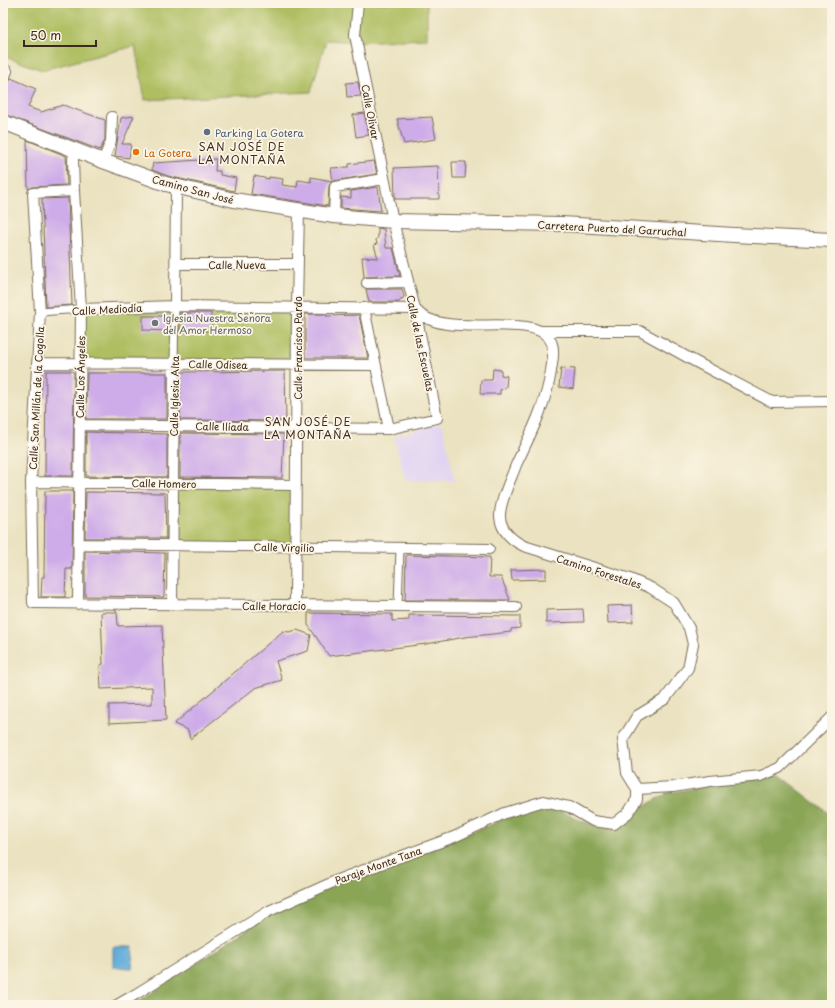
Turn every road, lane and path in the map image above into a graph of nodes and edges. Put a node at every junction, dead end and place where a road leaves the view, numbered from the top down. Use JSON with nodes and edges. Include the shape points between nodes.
{"nodes":[{"id":1,"x":358,"y":3,"type":"edge"},
{"id":2,"x":7,"y":71,"type":"dead end"},
{"id":3,"x":3,"y":81,"type":"edge"},
{"id":4,"x":112,"y":118,"type":"dead end"},
{"id":5,"x":3,"y":122,"type":"edge"},
{"id":6,"x":75,"y":150,"type":"junction"},
{"id":7,"x":103,"y":161,"type":"junction"},
{"id":8,"x":384,"y":179,"type":"junction"},
{"id":9,"x":176,"y":186,"type":"junction"},
{"id":10,"x":74,"y":191,"type":"junction"},
{"id":11,"x":299,"y":210,"type":"junction"},
{"id":12,"x":334,"y":216,"type":"junction"},
{"id":13,"x":393,"y":221,"type":"junction"},
{"id":14,"x":832,"y":240,"type":"edge"},
{"id":15,"x":176,"y":264,"type":"junction"},
{"id":16,"x":298,"y":264,"type":"junction"},
{"id":17,"x":408,"y":282,"type":"junction"},
{"id":18,"x":367,"y":283,"type":"dead end"},
{"id":19,"x":175,"y":306,"type":"junction"},
{"id":20,"x":297,"y":307,"type":"junction"},
{"id":21,"x":364,"y":308,"type":"junction"},
{"id":22,"x":81,"y":309,"type":"junction"},
{"id":23,"x":415,"y":309,"type":"junction"},
{"id":24,"x":40,"y":312,"type":"junction"},
{"id":25,"x":542,"y":331,"type":"junction"},
{"id":26,"x":37,"y":363,"type":"junction"},
{"id":27,"x":80,"y":363,"type":"junction"},
{"id":28,"x":174,"y":364,"type":"junction"},
{"id":29,"x":296,"y":365,"type":"junction"},
{"id":30,"x":375,"y":365,"type":"junction"},
{"id":31,"x":832,"y":401,"type":"edge"},
{"id":32,"x":79,"y":425,"type":"junction"},
{"id":33,"x":173,"y":426,"type":"junction"},
{"id":34,"x":296,"y":427,"type":"junction"},
{"id":35,"x":389,"y":428,"type":"junction"},
{"id":36,"x":31,"y":482,"type":"junction"},
{"id":37,"x":79,"y":482,"type":"junction"},
{"id":38,"x":173,"y":483,"type":"junction"},
{"id":39,"x":296,"y":485,"type":"junction"},
{"id":40,"x":78,"y":544,"type":"junction"},
{"id":41,"x":172,"y":545,"type":"junction"},
{"id":42,"x":296,"y":547,"type":"junction"},
{"id":43,"x":400,"y":548,"type":"junction"},
{"id":44,"x":489,"y":549,"type":"dead end"},
{"id":45,"x":33,"y":603,"type":"joint"},
{"id":46,"x":78,"y":604,"type":"junction"},
{"id":47,"x":172,"y":605,"type":"junction"},
{"id":48,"x":295,"y":605,"type":"junction"},
{"id":49,"x":398,"y":606,"type":"junction"},
{"id":50,"x":516,"y":607,"type":"dead end"},
{"id":51,"x":832,"y":717,"type":"edge"},
{"id":52,"x":637,"y":789,"type":"junction"},
{"id":53,"x":117,"y":1005,"type":"edge"}],
"edges":[{"from":1,"to":8,"type":"street","name":"Calle Olivar","via":[[355,35]]},
{"from":2,"to":3,"type":"street"},
{"from":4,"to":7,"type":"street","via":[[111,141]]},
{"from":5,"to":6,"type":"main road","name":"Camino San José"},
{"from":6,"to":7,"type":"main road","name":"Camino San José"},
{"from":6,"to":10,"type":"street","name":"Calle Los Ángeles"},
{"from":7,"to":9,"type":"main road","name":"Camino San José"},
{"from":8,"to":12,"type":"street","via":[[335,187]]},
{"from":8,"to":13,"type":"street","name":"Calle Olivar"},
{"from":9,"to":11,"type":"main road","name":"Camino San José","via":[[234,200]]},
{"from":9,"to":15,"type":"street","name":"Calle Iglesia Alta"},
{"from":10,"to":22,"type":"street","name":"Calle Los Ángeles"},
{"from":10,"to":24,"type":"street","name":"Calle San Millán de la Cogolla","via":[[33,193]]},
{"from":11,"to":12,"type":"main road","name":"Camino San José"},
{"from":11,"to":16,"type":"street","name":"Calle Francisco Pardo"},
{"from":12,"to":13,"type":"main road","name":"Camino San José"},
{"from":13,"to":14,"type":"main road","name":"Carretera Puerto del Garruchal","via":[[562,224]]},
{"from":13,"to":17,"type":"street","name":"Calle de las Escuelas"},
{"from":15,"to":16,"type":"street","name":"Calle Nueva"},
{"from":15,"to":19,"type":"street","name":"Calle Iglesia Alta"},
{"from":16,"to":20,"type":"street","name":"Calle Francisco Pardo"},
{"from":17,"to":18,"type":"street"},
{"from":17,"to":23,"type":"street","name":"Calle de las Escuelas"},
{"from":19,"to":20,"type":"street","name":"Calle Mediodía"},
{"from":19,"to":22,"type":"street","name":"Calle Mediodía"},
{"from":19,"to":28,"type":"street","name":"Calle Iglesia Alta"},
{"from":20,"to":21,"type":"street","name":"Calle Mediodía"},
{"from":20,"to":29,"type":"street","name":"Calle Francisco Pardo"},
{"from":21,"to":23,"type":"street","name":"Calle Mediodía"},
{"from":21,"to":30,"type":"street"},
{"from":22,"to":24,"type":"street","name":"Calle Mediodía"},
{"from":22,"to":27,"type":"street","name":"Calle Los Ángeles"},
{"from":23,"to":25,"type":"street","via":[[422,317],[435,322],[524,326]]},
{"from":23,"to":35,"type":"street","name":"Calle de las Escuelas","via":[[437,418]]},
{"from":24,"to":26,"type":"street","name":"Calle San Millán de la Cogolla"},
{"from":25,"to":31,"type":"street","via":[[640,331],[772,402]]},
{"from":25,"to":52,"type":"street","name":"Camino Forestales","via":[[552,343],[554,355],[549,382],[544,402],[505,492],[500,517],[502,525],[514,542],[630,579],[674,602],[689,628],[693,644],[688,668],[666,699],[637,716],[623,739],[627,773]]},
{"from":26,"to":27,"type":"street","name":"Calle Odisea"},
{"from":26,"to":36,"type":"street","name":"Calle San Millán de la Cogolla"},
{"from":27,"to":28,"type":"street","name":"Calle Odisea"},
{"from":27,"to":32,"type":"street","name":"Calle Los Ángeles"},
{"from":28,"to":29,"type":"street","name":"Calle Odisea"},
{"from":28,"to":33,"type":"street","name":"Calle Iglesia Alta"},
{"from":29,"to":30,"type":"street","name":"Calle Odisea"},
{"from":29,"to":34,"type":"street","name":"Calle Francisco Pardo"},
{"from":30,"to":35,"type":"street"},
{"from":32,"to":33,"type":"street","name":"Calle Ilíada"},
{"from":32,"to":37,"type":"street","name":"Calle Los Ángeles"},
{"from":33,"to":34,"type":"street","name":"Calle Ilíada"},
{"from":33,"to":38,"type":"street","name":"Calle Iglesia Alta"},
{"from":34,"to":35,"type":"street","name":"Calle Ilíada"},
{"from":34,"to":39,"type":"street","name":"Calle Francisco Pardo"},
{"from":36,"to":37,"type":"street","name":"Calle Homero"},
{"from":36,"to":45,"type":"street","name":"Calle San Millán de la Cogolla"},
{"from":37,"to":38,"type":"street","name":"Calle Homero"},
{"from":37,"to":40,"type":"street","name":"Calle Los Ángeles"},
{"from":38,"to":39,"type":"street","name":"Calle Homero"},
{"from":38,"to":41,"type":"street","name":"Calle Iglesia Alta"},
{"from":39,"to":42,"type":"street","name":"Calle Francisco Pardo"},
{"from":40,"to":41,"type":"street","name":"Calle Virgilio"},
{"from":40,"to":46,"type":"street","name":"Calle Los Ángeles"},
{"from":41,"to":42,"type":"street","name":"Calle Virgilio"},
{"from":41,"to":47,"type":"street","name":"Calle Iglesia Alta"},
{"from":42,"to":43,"type":"street","name":"Calle Virgilio"},
{"from":42,"to":48,"type":"street","name":"Calle Francisco Pardo"},
{"from":43,"to":44,"type":"street","name":"Calle Virgilio"},
{"from":43,"to":49,"type":"street"},
{"from":45,"to":46,"type":"street","name":"Calle Horacio"},
{"from":46,"to":47,"type":"street","name":"Calle Horacio"},
{"from":47,"to":48,"type":"street","name":"Calle Horacio"},
{"from":48,"to":49,"type":"street","name":"Calle Horacio"},
{"from":49,"to":50,"type":"street","name":"Calle Horacio"},
{"from":51,"to":52,"type":"street","via":[[780,768],[761,776]]},
{"from":52,"to":53,"type":"street","name":"Paraje Monte Tana","via":[[637,799],[628,813],[614,824],[593,821],[569,808],[544,801],[505,813],[454,837],[340,879],[269,911]]}]}
